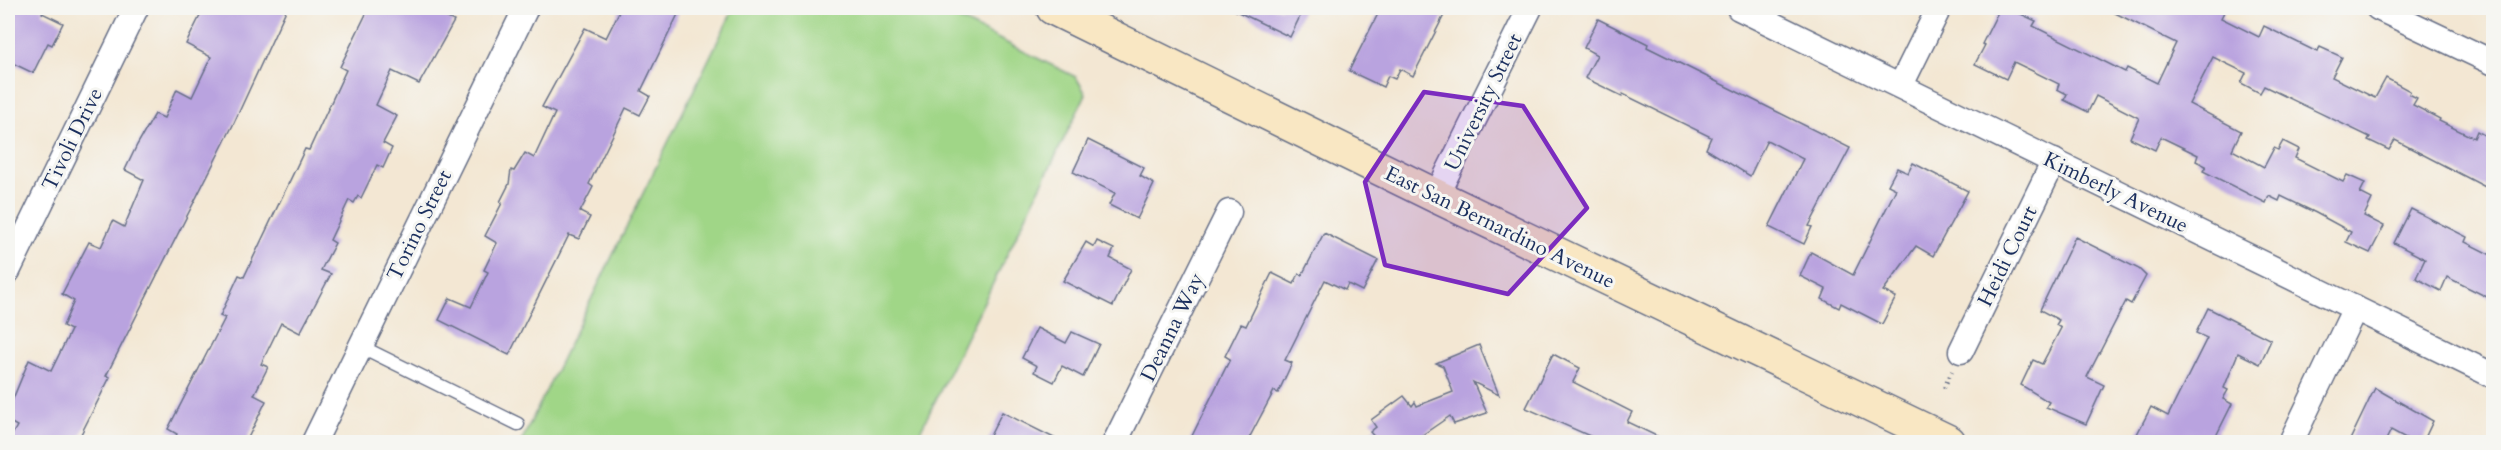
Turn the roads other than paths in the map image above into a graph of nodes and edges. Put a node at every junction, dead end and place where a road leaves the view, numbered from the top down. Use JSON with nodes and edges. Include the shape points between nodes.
{"nodes":[{"id":1,"x":136,"y":8,"type":"edge"},
{"id":2,"x":526,"y":8,"type":"edge"},
{"id":3,"x":1053,"y":8,"type":"edge"},
{"id":4,"x":1530,"y":8,"type":"edge"},
{"id":5,"x":1739,"y":8,"type":"edge"},
{"id":6,"x":1939,"y":8,"type":"edge"},
{"id":7,"x":2378,"y":8,"type":"edge"},
{"id":8,"x":2493,"y":63,"type":"edge"},
{"id":9,"x":1901,"y":85,"type":"junction"},
{"id":10,"x":2054,"y":161,"type":"junction"},
{"id":11,"x":1436,"y":196,"type":"junction"},
{"id":12,"x":1229,"y":212,"type":"dead end"},
{"id":13,"x":8,"y":271,"type":"edge"},
{"id":14,"x":2355,"y":308,"type":"junction"},
{"id":15,"x":360,"y":346,"type":"junction"},
{"id":16,"x":1961,"y":351,"type":"dead end"},
{"id":17,"x":2493,"y":376,"type":"edge"},
{"id":18,"x":518,"y":424,"type":"dead end"},
{"id":19,"x":314,"y":442,"type":"edge"},
{"id":20,"x":1115,"y":442,"type":"edge"},
{"id":21,"x":1949,"y":442,"type":"edge"},
{"id":22,"x":2291,"y":442,"type":"edge"}],
"edges":[{"from":1,"to":13,"type":"street","name":"Tivoli Drive"},
{"from":2,"to":15,"type":"street","name":"Torino Street"},
{"from":3,"to":11,"type":"street","name":"East San Bernardino Avenue"},
{"from":4,"to":11,"type":"street","name":"University Street"},
{"from":5,"to":9,"type":"street","name":"Kimberly Avenue"},
{"from":6,"to":9,"type":"street"},
{"from":7,"to":8,"type":"street"},
{"from":9,"to":10,"type":"street","name":"Kimberly Avenue"},
{"from":10,"to":14,"type":"street","name":"Kimberly Avenue"},
{"from":10,"to":16,"type":"street","name":"Heidi Court"},
{"from":11,"to":21,"type":"street","name":"East San Bernardino Avenue"},
{"from":12,"to":20,"type":"street","name":"Deanna Way"},
{"from":14,"to":17,"type":"street","name":"Kimberly Avenue"},
{"from":14,"to":22,"type":"street"},
{"from":15,"to":18,"type":"lane"},
{"from":15,"to":19,"type":"street","name":"Torino Street"}]}
